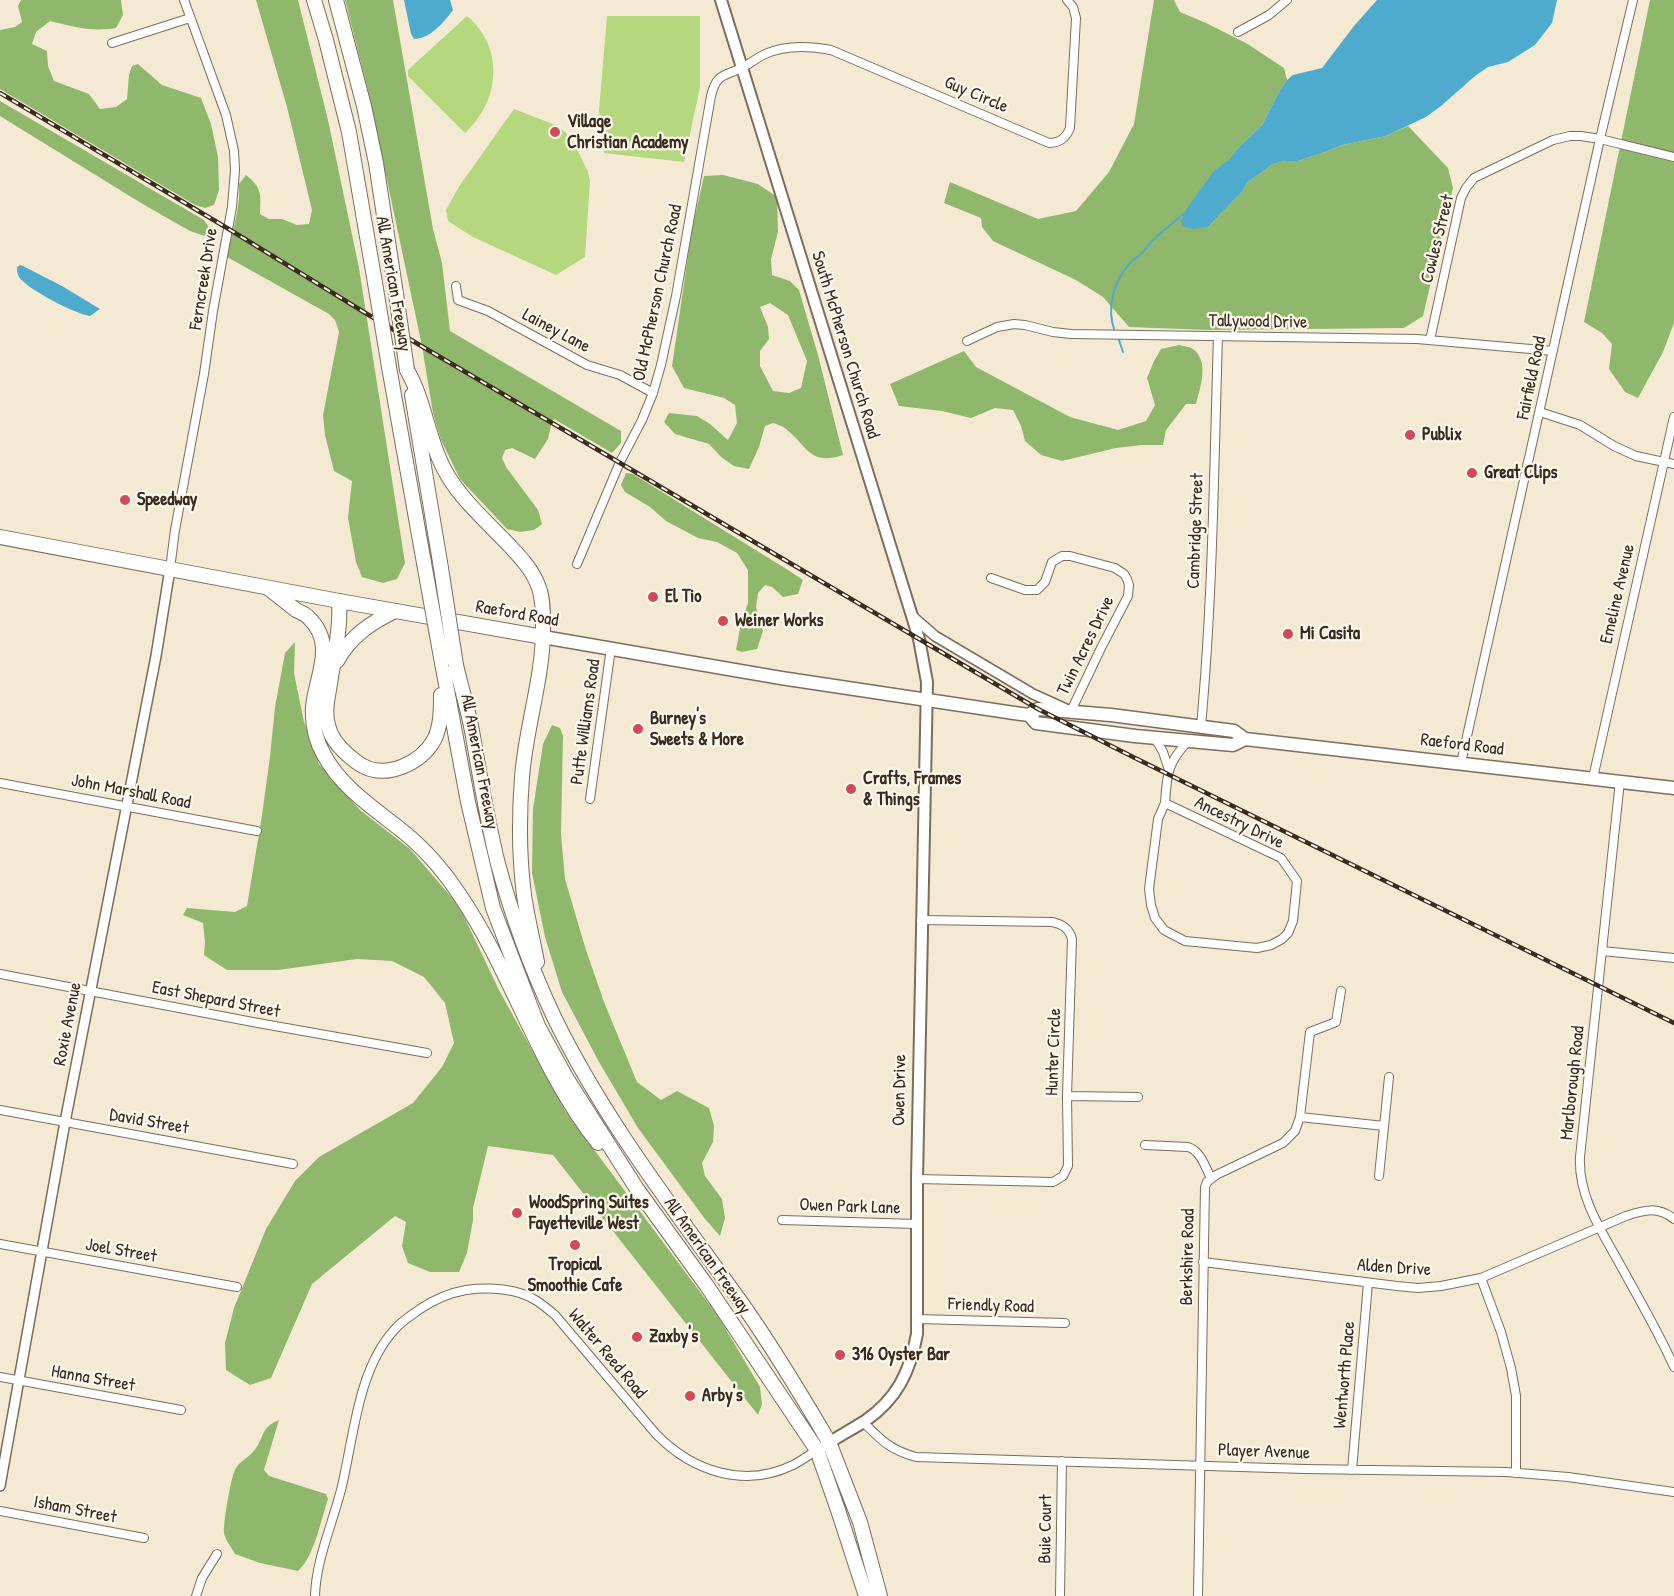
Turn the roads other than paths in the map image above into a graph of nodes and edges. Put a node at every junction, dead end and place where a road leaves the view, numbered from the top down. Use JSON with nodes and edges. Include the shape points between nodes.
{"nodes":[{"id":1,"x":184,"y":0,"type":"edge"},
{"id":2,"x":314,"y":0,"type":"edge"},
{"id":3,"x":336,"y":0,"type":"edge"},
{"id":4,"x":721,"y":0,"type":"edge"},
{"id":5,"x":1068,"y":0,"type":"edge"},
{"id":6,"x":1287,"y":0,"type":"edge"},
{"id":7,"x":1633,"y":0,"type":"edge"},
{"id":8,"x":190,"y":18,"type":"junction"},
{"id":9,"x":1238,"y":32,"type":"dead end"},
{"id":10,"x":112,"y":43,"type":"dead end"},
{"id":11,"x":742,"y":68,"type":"junction"},
{"id":12,"x":1600,"y":139,"type":"junction"},
{"id":13,"x":1674,"y":158,"type":"edge"},
{"id":14,"x":456,"y":286,"type":"dead end"},
{"id":15,"x":1218,"y":336,"type":"junction"},
{"id":16,"x":1430,"y":340,"type":"junction"},
{"id":17,"x":967,"y":341,"type":"dead end"},
{"id":18,"x":1553,"y":351,"type":"junction"},
{"id":19,"x":410,"y":378,"type":"junction"},
{"id":20,"x":653,"y":393,"type":"junction"},
{"id":21,"x":1540,"y":412,"type":"junction"},
{"id":22,"x":1674,"y":417,"type":"edge"},
{"id":23,"x":1664,"y":461,"type":"junction"},
{"id":24,"x":1674,"y":464,"type":"edge"},
{"id":25,"x":0,"y":537,"type":"edge"},
{"id":26,"x":577,"y":564,"type":"dead end"},
{"id":27,"x":170,"y":569,"type":"junction"},
{"id":28,"x":991,"y":578,"type":"dead end"},
{"id":29,"x":268,"y":588,"type":"junction"},
{"id":30,"x":339,"y":602,"type":"junction"},
{"id":31,"x":395,"y":611,"type":"junction"},
{"id":32,"x":912,"y":616,"type":"junction"},
{"id":33,"x":543,"y":637,"type":"junction"},
{"id":34,"x":611,"y":648,"type":"junction"},
{"id":35,"x":324,"y":655,"type":"junction"},
{"id":36,"x":442,"y":663,"type":"junction"},
{"id":37,"x":333,"y":668,"type":"junction"},
{"id":38,"x":926,"y":701,"type":"junction"},
{"id":39,"x":1071,"y":711,"type":"junction"},
{"id":40,"x":1029,"y":715,"type":"junction"},
{"id":41,"x":1201,"y":726,"type":"junction"},
{"id":42,"x":1155,"y":738,"type":"junction"},
{"id":43,"x":1245,"y":739,"type":"junction"},
{"id":44,"x":1188,"y":741,"type":"junction"},
{"id":45,"x":1461,"y":763,"type":"junction"},
{"id":46,"x":1169,"y":770,"type":"junction"},
{"id":47,"x":1593,"y":778,"type":"junction"},
{"id":48,"x":1620,"y":781,"type":"junction"},
{"id":49,"x":0,"y":783,"type":"edge"},
{"id":50,"x":1674,"y":788,"type":"edge"},
{"id":51,"x":590,"y":799,"type":"dead end"},
{"id":52,"x":1165,"y":803,"type":"junction"},
{"id":53,"x":125,"y":806,"type":"junction"},
{"id":54,"x":257,"y":831,"type":"dead end"},
{"id":55,"x":921,"y":920,"type":"junction"},
{"id":56,"x":1602,"y":951,"type":"junction"},
{"id":57,"x":1674,"y":958,"type":"edge"},
{"id":58,"x":0,"y":975,"type":"edge"},
{"id":59,"x":542,"y":991,"type":"junction"},
{"id":60,"x":91,"y":992,"type":"junction"},
{"id":61,"x":1341,"y":992,"type":"dead end"},
{"id":62,"x":426,"y":1053,"type":"dead end"},
{"id":63,"x":1389,"y":1077,"type":"dead end"},
{"id":64,"x":1068,"y":1096,"type":"junction"},
{"id":65,"x":1138,"y":1096,"type":"dead end"},
{"id":66,"x":0,"y":1110,"type":"edge"},
{"id":67,"x":1300,"y":1118,"type":"junction"},
{"id":68,"x":65,"y":1122,"type":"junction"},
{"id":69,"x":1384,"y":1126,"type":"junction"},
{"id":70,"x":1145,"y":1144,"type":"dead end"},
{"id":71,"x":293,"y":1164,"type":"dead end"},
{"id":72,"x":1379,"y":1176,"type":"dead end"},
{"id":73,"x":1211,"y":1178,"type":"junction"},
{"id":74,"x":917,"y":1179,"type":"junction"},
{"id":75,"x":638,"y":1190,"type":"junction"},
{"id":76,"x":1674,"y":1219,"type":"edge"},
{"id":77,"x":782,"y":1220,"type":"dead end"},
{"id":78,"x":917,"y":1224,"type":"junction"},
{"id":79,"x":1600,"y":1228,"type":"junction"},
{"id":80,"x":0,"y":1244,"type":"edge"},
{"id":81,"x":42,"y":1252,"type":"junction"},
{"id":82,"x":1203,"y":1262,"type":"junction"},
{"id":83,"x":1481,"y":1278,"type":"junction"},
{"id":84,"x":1368,"y":1283,"type":"junction"},
{"id":85,"x":237,"y":1287,"type":"dead end"},
{"id":86,"x":917,"y":1319,"type":"junction"},
{"id":87,"x":1065,"y":1323,"type":"dead end"},
{"id":88,"x":1674,"y":1367,"type":"edge"},
{"id":89,"x":0,"y":1377,"type":"edge"},
{"id":90,"x":20,"y":1381,"type":"junction"},
{"id":91,"x":180,"y":1410,"type":"dead end"},
{"id":92,"x":863,"y":1422,"type":"junction"},
{"id":93,"x":823,"y":1446,"type":"junction"},
{"id":94,"x":1062,"y":1461,"type":"junction"},
{"id":95,"x":1200,"y":1466,"type":"junction"},
{"id":96,"x":1352,"y":1470,"type":"junction"},
{"id":97,"x":1516,"y":1473,"type":"junction"},
{"id":98,"x":0,"y":1486,"type":"edge"},
{"id":99,"x":1674,"y":1492,"type":"edge"},
{"id":100,"x":0,"y":1511,"type":"edge"},
{"id":101,"x":144,"y":1538,"type":"dead end"},
{"id":102,"x":217,"y":1554,"type":"dead end"},
{"id":103,"x":196,"y":1596,"type":"edge"},
{"id":104,"x":315,"y":1596,"type":"edge"},
{"id":105,"x":866,"y":1596,"type":"edge"},
{"id":106,"x":880,"y":1596,"type":"edge"},
{"id":107,"x":1060,"y":1596,"type":"edge"},
{"id":108,"x":1198,"y":1596,"type":"edge"}],
"edges":[{"from":1,"to":8,"type":"street","name":"Ferncreek Drive"},
{"from":2,"to":36,"type":"highway","name":"All American Freeway","bridge":true,"via":[[349,132]]},
{"from":3,"to":19,"type":"highway","name":"All American Freeway","bridge":true,"via":[[376,163]]},
{"from":4,"to":11,"type":"main road","name":"South McPherson Church Road"},
{"from":5,"to":11,"type":"street","name":"Guy Circle","via":[[1076,18],[1070,128],[1065,138],[1055,143],[831,50],[810,46],[786,49],[765,54]]},
{"from":6,"to":9,"type":"street"},
{"from":7,"to":12,"type":"street","name":"Fairfield Road"},
{"from":8,"to":10,"type":"street"},
{"from":8,"to":27,"type":"street","name":"Ferncreek Drive","via":[[226,115],[235,170]]},
{"from":11,"to":20,"type":"street","name":"Old McPherson Church Road","via":[[721,77],[714,86],[676,296]]},
{"from":11,"to":32,"type":"main road","name":"South McPherson Church Road"},
{"from":12,"to":13,"type":"street","name":"Cowles Street"},
{"from":12,"to":16,"type":"street","name":"Cowles Street","via":[[1581,135],[1558,138],[1474,178],[1461,198]]},
{"from":12,"to":18,"type":"street","name":"Fairfield Road"},
{"from":14,"to":20,"type":"street","name":"Lainey Lane","via":[[458,300],[488,311],[587,365],[620,375]]},
{"from":15,"to":16,"type":"street","name":"Tallywood Drive"},
{"from":15,"to":17,"type":"street","name":"Tallywood Drive","via":[[1071,334],[1014,324]]},
{"from":15,"to":41,"type":"street","name":"Cambridge Street","via":[[1212,547]]},
{"from":16,"to":18,"type":"street","name":"Tallywood Drive"},
{"from":18,"to":21,"type":"street","name":"Fairfield Road"},
{"from":19,"to":33,"type":"highway","via":[[447,474],[532,574],[543,607]]},
{"from":19,"to":59,"type":"highway","name":"All American Freeway","bridge":true,"via":[[456,665],[484,801],[498,863]]},
{"from":20,"to":26,"type":"street","name":"Old McPherson Church Road"},
{"from":21,"to":23,"type":"street","via":[[1580,425],[1636,456]]},
{"from":21,"to":45,"type":"street","name":"Fairfield Road"},
{"from":22,"to":23,"type":"street","name":"Emeline Avenue"},
{"from":23,"to":24,"type":"street"},
{"from":23,"to":47,"type":"street","name":"Emeline Avenue"},
{"from":25,"to":27,"type":"highway","name":"Raeford Road"},
{"from":27,"to":29,"type":"highway","name":"Raeford Road"},
{"from":27,"to":53,"type":"street","name":"Roxie Avenue"},
{"from":28,"to":39,"type":"street","name":"Twin Acres Drive","via":[[1025,590],[1037,590],[1053,562],[1062,556],[1115,568],[1124,574],[1128,596]]},
{"from":29,"to":30,"type":"highway","name":"Raeford Road"},
{"from":29,"to":35,"type":"highway","via":[[315,626]]},
{"from":30,"to":31,"type":"highway","name":"Raeford Road"},
{"from":30,"to":35,"type":"highway"},
{"from":30,"to":37,"type":"highway"},
{"from":31,"to":33,"type":"highway","name":"Raeford Road"},
{"from":31,"to":37,"type":"highway","via":[[357,634]]},
{"from":32,"to":38,"type":"main road","name":"South McPherson Church Road","via":[[927,682]]},
{"from":32,"to":39,"type":"street","via":[[935,636],[1033,694]]},
{"from":33,"to":34,"type":"main road","name":"Raeford Road"},
{"from":33,"to":59,"type":"highway","via":[[526,737],[520,834],[524,897]]},
{"from":34,"to":38,"type":"main road","name":"Raeford Road"},
{"from":34,"to":51,"type":"street","name":"Putte Williams Road"},
{"from":35,"to":75,"type":"highway","via":[[314,706],[316,736],[322,752],[340,778],[432,858],[459,893],[560,1087],[591,1134]]},
{"from":36,"to":37,"type":"highway","via":[[441,712],[437,734],[427,750],[406,766],[375,770],[364,767],[334,740],[327,706]]},
{"from":36,"to":75,"type":"highway","name":"All American Freeway","via":[[493,908],[538,1026]]},
{"from":38,"to":40,"type":"main road","name":"Raeford Road"},
{"from":38,"to":55,"type":"main road","name":"Owen Drive"},
{"from":39,"to":40,"type":"main road","name":"Raeford Road","via":[[1038,709]]},
{"from":39,"to":41,"type":"main road","name":"Raeford Road"},
{"from":40,"to":42,"type":"main road","name":"Raeford Road","via":[[1036,723]]},
{"from":41,"to":43,"type":"main road","name":"Raeford Road","via":[[1234,731]]},
{"from":42,"to":44,"type":"main road","name":"Raeford Road"},
{"from":42,"to":46,"type":"street","name":"Ancestry Drive"},
{"from":43,"to":44,"type":"main road","name":"Raeford Road","via":[[1233,745]]},
{"from":43,"to":45,"type":"main road","name":"Raeford Road"},
{"from":44,"to":46,"type":"street","name":"Ancestry Drive"},
{"from":45,"to":47,"type":"main road","name":"Raeford Road"},
{"from":46,"to":52,"type":"street","name":"Ancestry Drive"},
{"from":47,"to":48,"type":"main road","name":"Raeford Road"},
{"from":48,"to":50,"type":"main road","name":"Raeford Road"},
{"from":48,"to":56,"type":"street","name":"Marlborough Road"},
{"from":49,"to":53,"type":"street","name":"John Marshall Road"},
{"from":52,"to":52,"type":"street","name":"Ancestry Drive","via":[[1158,819],[1149,889],[1155,918],[1164,930],[1185,941],[1257,948],[1282,939],[1293,921],[1297,881],[1281,858]]},
{"from":53,"to":54,"type":"street","name":"John Marshall Road"},
{"from":53,"to":60,"type":"street","name":"Roxie Avenue"},
{"from":55,"to":64,"type":"street","name":"Hunter Circle","via":[[1052,922],[1067,929],[1072,939]]},
{"from":55,"to":74,"type":"main road","name":"Owen Drive"},
{"from":56,"to":57,"type":"street"},
{"from":56,"to":79,"type":"street","name":"Marlborough Road","via":[[1580,1168],[1584,1191]]},
{"from":58,"to":60,"type":"street","name":"East Shepard Street"},
{"from":59,"to":93,"type":"highway","name":"All American Freeway","via":[[584,1075],[628,1145],[798,1388]]},
{"from":60,"to":62,"type":"street","name":"East Shepard Street"},
{"from":60,"to":68,"type":"street","name":"Roxie Avenue"},
{"from":61,"to":67,"type":"street","via":[[1336,1022],[1310,1032]]},
{"from":63,"to":69,"type":"street"},
{"from":64,"to":65,"type":"street"},
{"from":64,"to":74,"type":"street","name":"Hunter Circle","via":[[1068,1166],[1058,1180]]},
{"from":66,"to":68,"type":"street","name":"David Street"},
{"from":67,"to":69,"type":"street"},
{"from":67,"to":73,"type":"street","via":[[1295,1131],[1283,1143]]},
{"from":68,"to":71,"type":"street","name":"David Street"},
{"from":68,"to":81,"type":"street","name":"Roxie Avenue"},
{"from":69,"to":72,"type":"street"},
{"from":70,"to":73,"type":"street","via":[[1193,1149]]},
{"from":73,"to":82,"type":"street","name":"Berkshire Road","via":[[1204,1192]]},
{"from":74,"to":78,"type":"main road","name":"Owen Drive"},
{"from":75,"to":93,"type":"highway","name":"All American Freeway"},
{"from":76,"to":79,"type":"street","name":"Alden Drive","via":[[1660,1211],[1643,1211]]},
{"from":77,"to":78,"type":"street","name":"Owen Park Lane"},
{"from":78,"to":86,"type":"main road","name":"Owen Drive"},
{"from":79,"to":83,"type":"street","name":"Alden Drive"},
{"from":79,"to":88,"type":"street","name":"Marlborough Road"},
{"from":80,"to":81,"type":"street","name":"Joel Street"},
{"from":81,"to":85,"type":"street","name":"Joel Street"},
{"from":81,"to":90,"type":"street","name":"Roxie Avenue"},
{"from":82,"to":84,"type":"street","name":"Alden Drive"},
{"from":82,"to":95,"type":"street","name":"Berkshire Road"},
{"from":83,"to":84,"type":"street","name":"Alden Drive","via":[[1418,1288]]},
{"from":83,"to":97,"type":"street","via":[[1511,1368],[1516,1396]]},
{"from":84,"to":96,"type":"street","name":"Wentworth Place"},
{"from":86,"to":87,"type":"street","name":"Friendly Road"},
{"from":86,"to":92,"type":"main road","name":"Owen Drive","via":[[914,1349],[904,1378],[882,1409]]},
{"from":89,"to":90,"type":"street","name":"Hanna Street"},
{"from":90,"to":91,"type":"street","name":"Hanna Street"},
{"from":90,"to":98,"type":"street","name":"Roxie Avenue"},
{"from":92,"to":93,"type":"main road","name":"Owen Drive"},
{"from":92,"to":94,"type":"street","name":"Player Avenue","via":[[888,1446],[916,1457]]},
{"from":93,"to":104,"type":"street","name":"Walter Reed Road","via":[[793,1465],[755,1475],[727,1474],[697,1465],[668,1447],[555,1315],[535,1299],[490,1289],[459,1291],[430,1302],[405,1319],[394,1329],[373,1364],[317,1571]]},
{"from":93,"to":105,"type":"highway","via":[[838,1510]]},
{"from":93,"to":106,"type":"highway","via":[[860,1522]]},
{"from":94,"to":95,"type":"street","name":"Player Avenue"},
{"from":94,"to":107,"type":"street","name":"Buie Court"},
{"from":95,"to":96,"type":"street","name":"Player Avenue"},
{"from":95,"to":108,"type":"street","name":"Berkshire Road"},
{"from":96,"to":97,"type":"street","name":"Player Avenue"},
{"from":97,"to":99,"type":"street","name":"Player Avenue"},
{"from":100,"to":101,"type":"street","name":"Isham Street"},
{"from":102,"to":103,"type":"street"}]}
